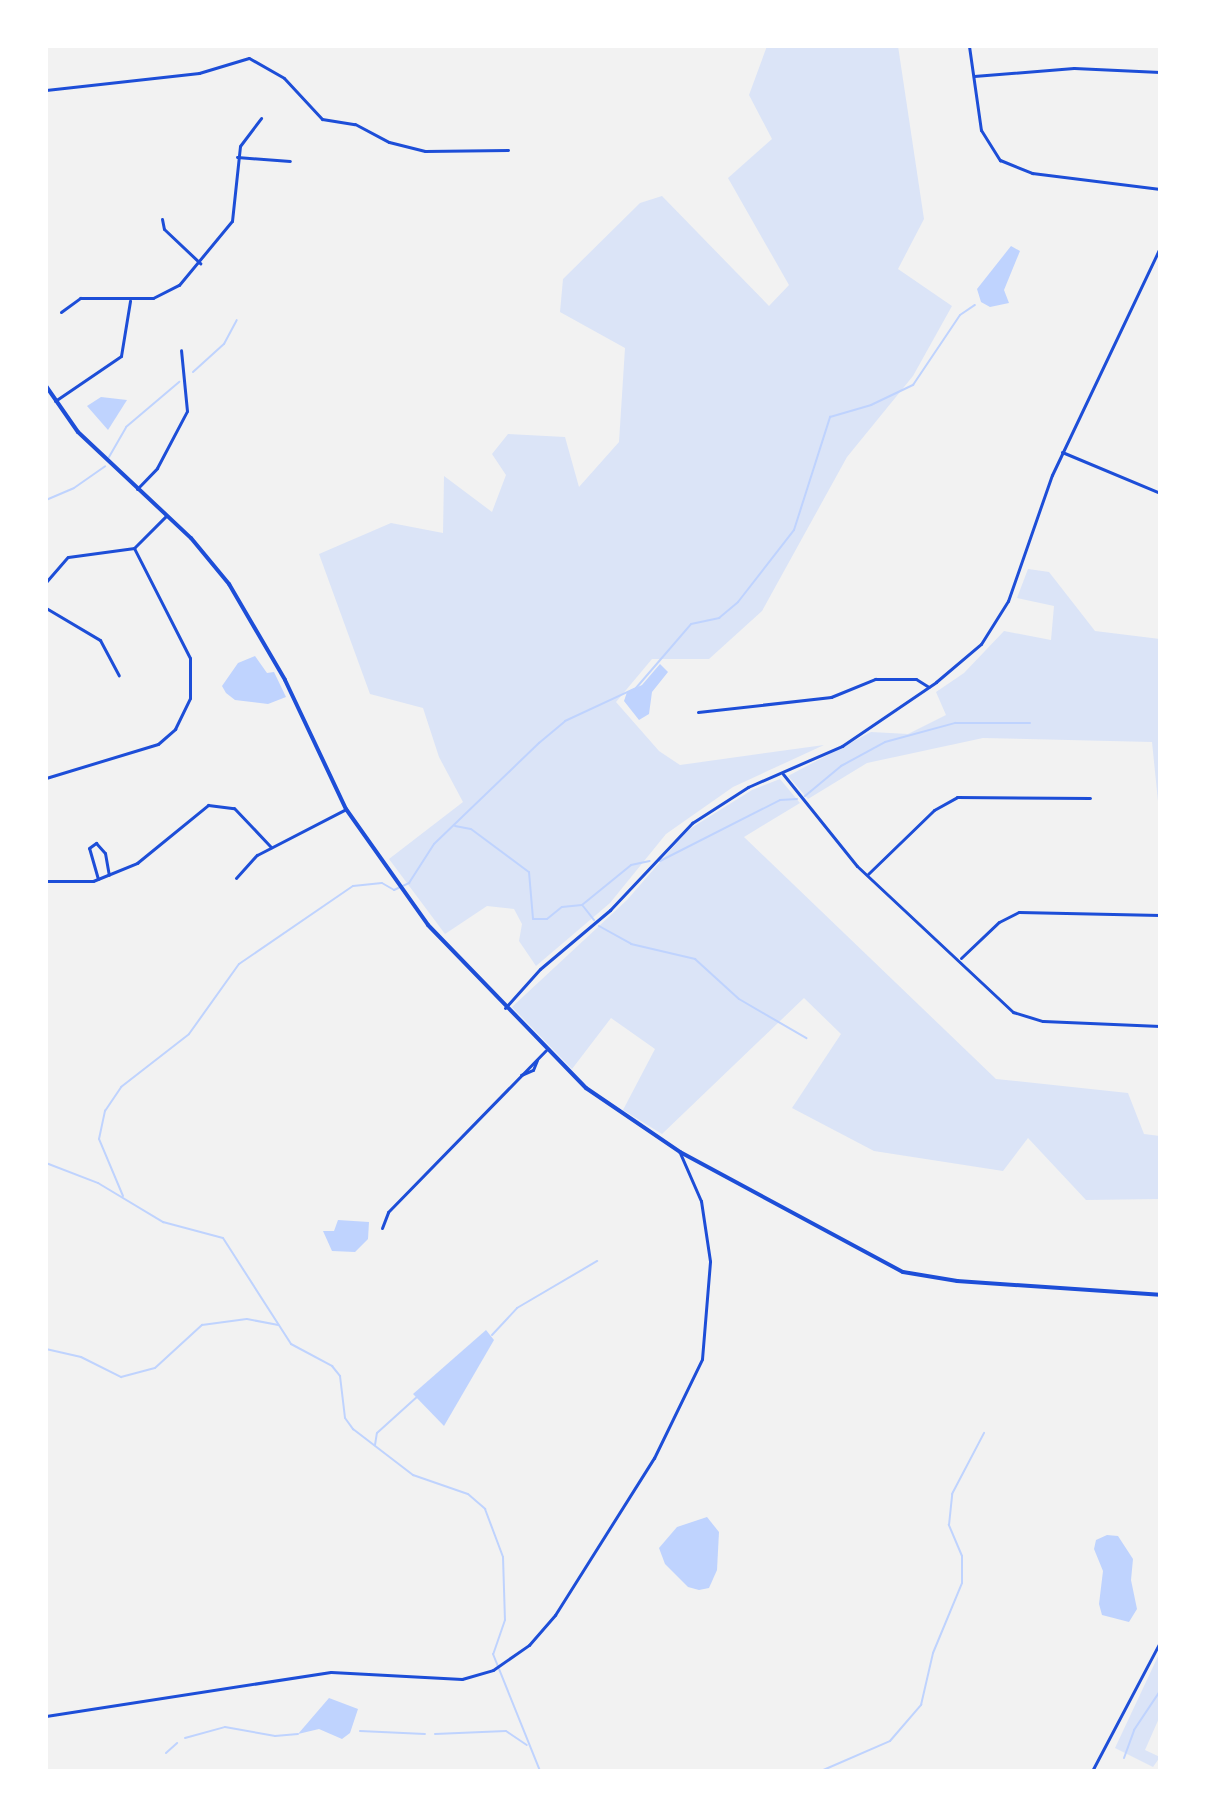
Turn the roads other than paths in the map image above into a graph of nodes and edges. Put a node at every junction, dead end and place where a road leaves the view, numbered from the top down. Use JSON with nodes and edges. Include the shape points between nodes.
{"nodes":[{"id":1,"x":969,"y":46,"type":"edge"},
{"id":2,"x":1160,"y":72,"type":"edge"},
{"id":3,"x":974,"y":76,"type":"junction"},
{"id":4,"x":46,"y":90,"type":"edge"},
{"id":5,"x":261,"y":118,"type":"dead end"},
{"id":6,"x":508,"y":150,"type":"dead end"},
{"id":7,"x":237,"y":157,"type":"junction"},
{"id":8,"x":290,"y":161,"type":"dead end"},
{"id":9,"x":1160,"y":189,"type":"edge"},
{"id":10,"x":162,"y":219,"type":"dead end"},
{"id":11,"x":1160,"y":250,"type":"edge"},
{"id":12,"x":200,"y":263,"type":"junction"},
{"id":13,"x":130,"y":300,"type":"junction"},
{"id":14,"x":61,"y":312,"type":"dead end"},
{"id":15,"x":181,"y":350,"type":"dead end"},
{"id":16,"x":46,"y":386,"type":"edge"},
{"id":17,"x":55,"y":401,"type":"junction"},
{"id":18,"x":1062,"y":452,"type":"junction"},
{"id":19,"x":137,"y":489,"type":"junction"},
{"id":20,"x":1160,"y":493,"type":"edge"},
{"id":21,"x":166,"y":516,"type":"junction"},
{"id":22,"x":134,"y":548,"type":"junction"},
{"id":23,"x":46,"y":582,"type":"edge"},
{"id":24,"x":46,"y":608,"type":"edge"},
{"id":25,"x":119,"y":675,"type":"dead end"},
{"id":26,"x":929,"y":687,"type":"junction"},
{"id":27,"x":698,"y":712,"type":"dead end"},
{"id":28,"x":783,"y":774,"type":"junction"},
{"id":29,"x":46,"y":778,"type":"edge"},
{"id":30,"x":1090,"y":798,"type":"dead end"},
{"id":31,"x":346,"y":809,"type":"junction"},
{"id":32,"x":271,"y":847,"type":"junction"},
{"id":33,"x":109,"y":875,"type":"junction"},
{"id":34,"x":867,"y":875,"type":"junction"},
{"id":35,"x":236,"y":878,"type":"dead end"},
{"id":36,"x":98,"y":879,"type":"junction"},
{"id":37,"x":46,"y":881,"type":"edge"},
{"id":38,"x":1160,"y":915,"type":"edge"},
{"id":39,"x":959,"y":959,"type":"junction"},
{"id":40,"x":505,"y":1008,"type":"junction"},
{"id":41,"x":1160,"y":1026,"type":"edge"},
{"id":42,"x":546,"y":1050,"type":"junction"},
{"id":43,"x":537,"y":1060,"type":"junction"},
{"id":44,"x":521,"y":1075,"type":"junction"},
{"id":45,"x":680,"y":1152,"type":"junction"},
{"id":46,"x":382,"y":1228,"type":"dead end"},
{"id":47,"x":1160,"y":1295,"type":"edge"},
{"id":48,"x":1160,"y":1642,"type":"edge"},
{"id":49,"x":46,"y":1716,"type":"edge"},
{"id":50,"x":1092,"y":1771,"type":"edge"}],
"edges":[{"from":1,"to":3,"type":"street"},
{"from":2,"to":3,"type":"street","via":[[1074,68]]},
{"from":3,"to":9,"type":"street","via":[[983,136],[1009,166]]},
{"from":4,"to":6,"type":"street","via":[[199,73],[249,58],[284,78],[322,119],[355,124],[389,142],[425,151]]},
{"from":5,"to":7,"type":"street","via":[[246,132]]},
{"from":7,"to":8,"type":"street"},
{"from":7,"to":12,"type":"street","via":[[232,221]]},
{"from":10,"to":12,"type":"street","via":[[164,229]]},
{"from":11,"to":18,"type":"street"},
{"from":12,"to":13,"type":"street","via":[[162,295]]},
{"from":13,"to":14,"type":"street","via":[[80,298]]},
{"from":13,"to":17,"type":"street","via":[[121,356]]},
{"from":15,"to":19,"type":"street","via":[[187,411],[157,468]]},
{"from":16,"to":17,"type":"street"},
{"from":17,"to":19,"type":"street","via":[[83,438]]},
{"from":18,"to":20,"type":"street"},
{"from":18,"to":26,"type":"street","via":[[1001,614],[973,652]]},
{"from":19,"to":21,"type":"street"},
{"from":21,"to":22,"type":"street"},
{"from":21,"to":31,"type":"street","via":[[207,555],[251,619]]},
{"from":22,"to":23,"type":"street","via":[[68,557]]},
{"from":22,"to":29,"type":"street","via":[[190,658],[190,698],[175,729],[158,744]]},
{"from":24,"to":25,"type":"street","via":[[100,640]]},
{"from":26,"to":27,"type":"street","via":[[916,679],[875,679],[831,697]]},
{"from":26,"to":28,"type":"street","via":[[842,746]]},
{"from":28,"to":34,"type":"street"},
{"from":28,"to":40,"type":"street","via":[[735,794],[681,832],[637,883],[540,969]]},
{"from":30,"to":34,"type":"street","via":[[957,797],[934,810]]},
{"from":31,"to":32,"type":"street"},
{"from":31,"to":40,"type":"street","via":[[450,952]]},
{"from":32,"to":33,"type":"street","via":[[234,808],[208,805],[137,863]]},
{"from":32,"to":35,"type":"street"},
{"from":33,"to":36,"type":"street"},
{"from":33,"to":36,"type":"street","via":[[105,853],[96,843],[89,848]]},
{"from":34,"to":39,"type":"street"},
{"from":36,"to":37,"type":"street"},
{"from":38,"to":39,"type":"street","via":[[1019,912],[990,928]]},
{"from":39,"to":41,"type":"street","via":[[1024,1017]]},
{"from":40,"to":42,"type":"street"},
{"from":42,"to":43,"type":"street"},
{"from":42,"to":45,"type":"street","via":[[601,1101]]},
{"from":43,"to":44,"type":"street"},
{"from":43,"to":44,"type":"street","via":[[533,1070]]},
{"from":44,"to":46,"type":"street","via":[[388,1212]]},
{"from":45,"to":47,"type":"street","via":[[909,1274]]},
{"from":45,"to":49,"type":"street","via":[[701,1201],[710,1261],[710,1315],[699,1369],[660,1448],[539,1635],[493,1670],[453,1680],[363,1671],[280,1677]]},
{"from":48,"to":50,"type":"street"}]}
